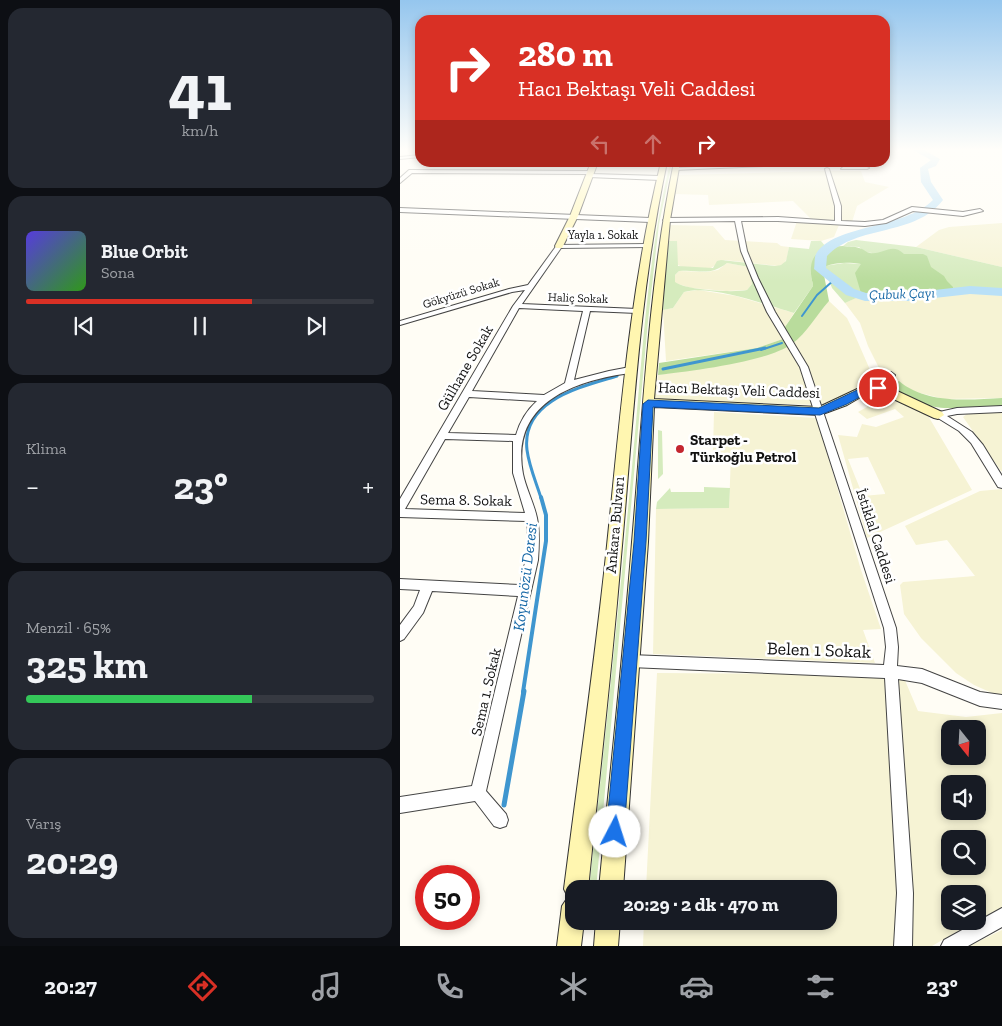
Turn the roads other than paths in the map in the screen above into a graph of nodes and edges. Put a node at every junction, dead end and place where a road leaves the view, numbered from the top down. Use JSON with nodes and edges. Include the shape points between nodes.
{"nodes":[{"id":1,"x":583,"y":193,"type":"edge"},
{"id":2,"x":656,"y":193,"type":"edge"},
{"id":3,"x":669,"y":193,"type":"edge"},
{"id":4,"x":834,"y":193,"type":"edge"},
{"id":5,"x":400,"y":210,"type":"edge"},
{"id":6,"x":980,"y":212,"type":"dead end"},
{"id":7,"x":574,"y":216,"type":"junction"},
{"id":8,"x":738,"y":219,"type":"junction"},
{"id":9,"x":650,"y":220,"type":"junction"},
{"id":10,"x":666,"y":220,"type":"junction"},
{"id":11,"x":838,"y":222,"type":"junction"},
{"id":12,"x":559,"y":246,"type":"junction"},
{"id":13,"x":646,"y":246,"type":"junction"},
{"id":14,"x":530,"y":287,"type":"junction"},
{"id":15,"x":518,"y":306,"type":"junction"},
{"id":16,"x":587,"y":309,"type":"junction"},
{"id":17,"x":637,"y":311,"type":"junction"},
{"id":18,"x":400,"y":323,"type":"edge"},
{"id":19,"x":630,"y":370,"type":"junction"},
{"id":20,"x":891,"y":375,"type":"dead end"},
{"id":21,"x":568,"y":385,"type":"junction"},
{"id":22,"x":870,"y":387,"type":"junction"},
{"id":23,"x":466,"y":394,"type":"junction"},
{"id":24,"x":543,"y":398,"type":"junction"},
{"id":25,"x":648,"y":404,"type":"junction"},
{"id":26,"x":1002,"y":409,"type":"edge"},
{"id":27,"x":820,"y":411,"type":"junction"},
{"id":28,"x":938,"y":415,"type":"junction"},
{"id":29,"x":442,"y":436,"type":"junction"},
{"id":30,"x":518,"y":438,"type":"junction"},
{"id":31,"x":1002,"y":484,"type":"edge"},
{"id":32,"x":400,"y":508,"type":"edge"},
{"id":33,"x":400,"y":514,"type":"edge"},
{"id":34,"x":532,"y":517,"type":"junction"},
{"id":35,"x":400,"y":584,"type":"edge"},
{"id":36,"x":428,"y":586,"type":"junction"},
{"id":37,"x":526,"y":591,"type":"junction"},
{"id":38,"x":400,"y":635,"type":"edge"},
{"id":39,"x":630,"y":661,"type":"junction"},
{"id":40,"x":892,"y":672,"type":"junction"},
{"id":41,"x":1002,"y":702,"type":"edge"},
{"id":42,"x":478,"y":793,"type":"junction"},
{"id":43,"x":400,"y":805,"type":"edge"},
{"id":44,"x":500,"y":820,"type":"dead end"},
{"id":45,"x":577,"y":880,"type":"edge"},
{"id":46,"x":611,"y":880,"type":"edge"},
{"id":47,"x":1002,"y":917,"type":"edge"},
{"id":48,"x":571,"y":930,"type":"edge"},
{"id":49,"x":607,"y":930,"type":"edge"},
{"id":50,"x":569,"y":946,"type":"edge"},
{"id":51,"x":606,"y":946,"type":"edge"},
{"id":52,"x":903,"y":946,"type":"edge"},
{"id":53,"x":950,"y":946,"type":"edge"}],
"edges":[{"from":1,"to":7,"type":"main road"},
{"from":2,"to":9,"type":"main road","name":"Ankara Bulvarı"},
{"from":3,"to":10,"type":"main road","name":"Ankara Bulvarı"},
{"from":4,"to":11,"type":"street"},
{"from":5,"to":7,"type":"street"},
{"from":6,"to":11,"type":"street","via":[[906,211],[880,222]]},
{"from":7,"to":9,"type":"street"},
{"from":7,"to":12,"type":"main road"},
{"from":8,"to":10,"type":"street"},
{"from":8,"to":11,"type":"street"},
{"from":8,"to":27,"type":"street","name":"İstiklal Caddesi","via":[[750,266],[771,312],[804,367]]},
{"from":9,"to":13,"type":"main road","name":"Ankara Bulvarı"},
{"from":10,"to":25,"type":"main road","name":"Ankara Bulvarı"},
{"from":12,"to":13,"type":"street","name":"Yayla 1. Sokak"},
{"from":12,"to":14,"type":"street","name":"Gülhane Sokak"},
{"from":13,"to":17,"type":"main road","name":"Ankara Bulvarı"},
{"from":14,"to":15,"type":"street","name":"Gülhane Sokak"},
{"from":14,"to":18,"type":"street","name":"Gökyüzü Sokak"},
{"from":15,"to":16,"type":"street","name":"Haliç Sokak"},
{"from":15,"to":23,"type":"street","name":"Gülhane Sokak"},
{"from":16,"to":17,"type":"street","name":"Haliç Sokak"},
{"from":16,"to":21,"type":"street"},
{"from":17,"to":19,"type":"main road","name":"Ankara Bulvarı"},
{"from":19,"to":21,"type":"street","name":"Sema 1. Sokak"},
{"from":19,"to":45,"type":"main road","name":"Ankara Bulvarı"},
{"from":20,"to":22,"type":"street"},
{"from":21,"to":24,"type":"street","name":"Sema 1. Sokak"},
{"from":22,"to":27,"type":"main road","name":"Hacı Bektaşı Veli Caddesi"},
{"from":22,"to":28,"type":"main road"},
{"from":23,"to":24,"type":"street"},
{"from":23,"to":29,"type":"street","name":"Gülhane Sokak"},
{"from":24,"to":30,"type":"street","name":"Sema 1. Sokak","via":[[525,419]]},
{"from":25,"to":27,"type":"main road","name":"Hacı Bektaşı Veli Caddesi"},
{"from":25,"to":39,"type":"main road","name":"Ankara Bulvarı"},
{"from":26,"to":28,"type":"street"},
{"from":27,"to":40,"type":"street","name":"İstiklal Caddesi","via":[[886,613],[892,647]]},
{"from":28,"to":31,"type":"street","via":[[963,429]]},
{"from":29,"to":30,"type":"street"},
{"from":29,"to":32,"type":"street","name":"Gülhane Sokak"},
{"from":30,"to":34,"type":"street","name":"Sema 1. Sokak","via":[[520,484]]},
{"from":33,"to":34,"type":"street","name":"Sema 8. Sokak"},
{"from":34,"to":37,"type":"street","name":"Sema 1. Sokak","via":[[532,560]]},
{"from":35,"to":36,"type":"street"},
{"from":36,"to":37,"type":"street"},
{"from":36,"to":38,"type":"street","via":[[419,609]]},
{"from":37,"to":42,"type":"street","name":"Sema 1. Sokak"},
{"from":39,"to":40,"type":"street","name":"Belen 1 Sokak"},
{"from":39,"to":46,"type":"main road","name":"Ankara Bulvarı"},
{"from":40,"to":41,"type":"street","name":"Belen 1 Sokak","via":[[922,676],[980,699]]},
{"from":40,"to":52,"type":"street","name":"İstiklal Caddesi","via":[[904,893]]},
{"from":42,"to":43,"type":"street"},
{"from":42,"to":44,"type":"street"},
{"from":47,"to":53,"type":"street"},
{"from":48,"to":50,"type":"main road"},
{"from":49,"to":51,"type":"main road"}]}
